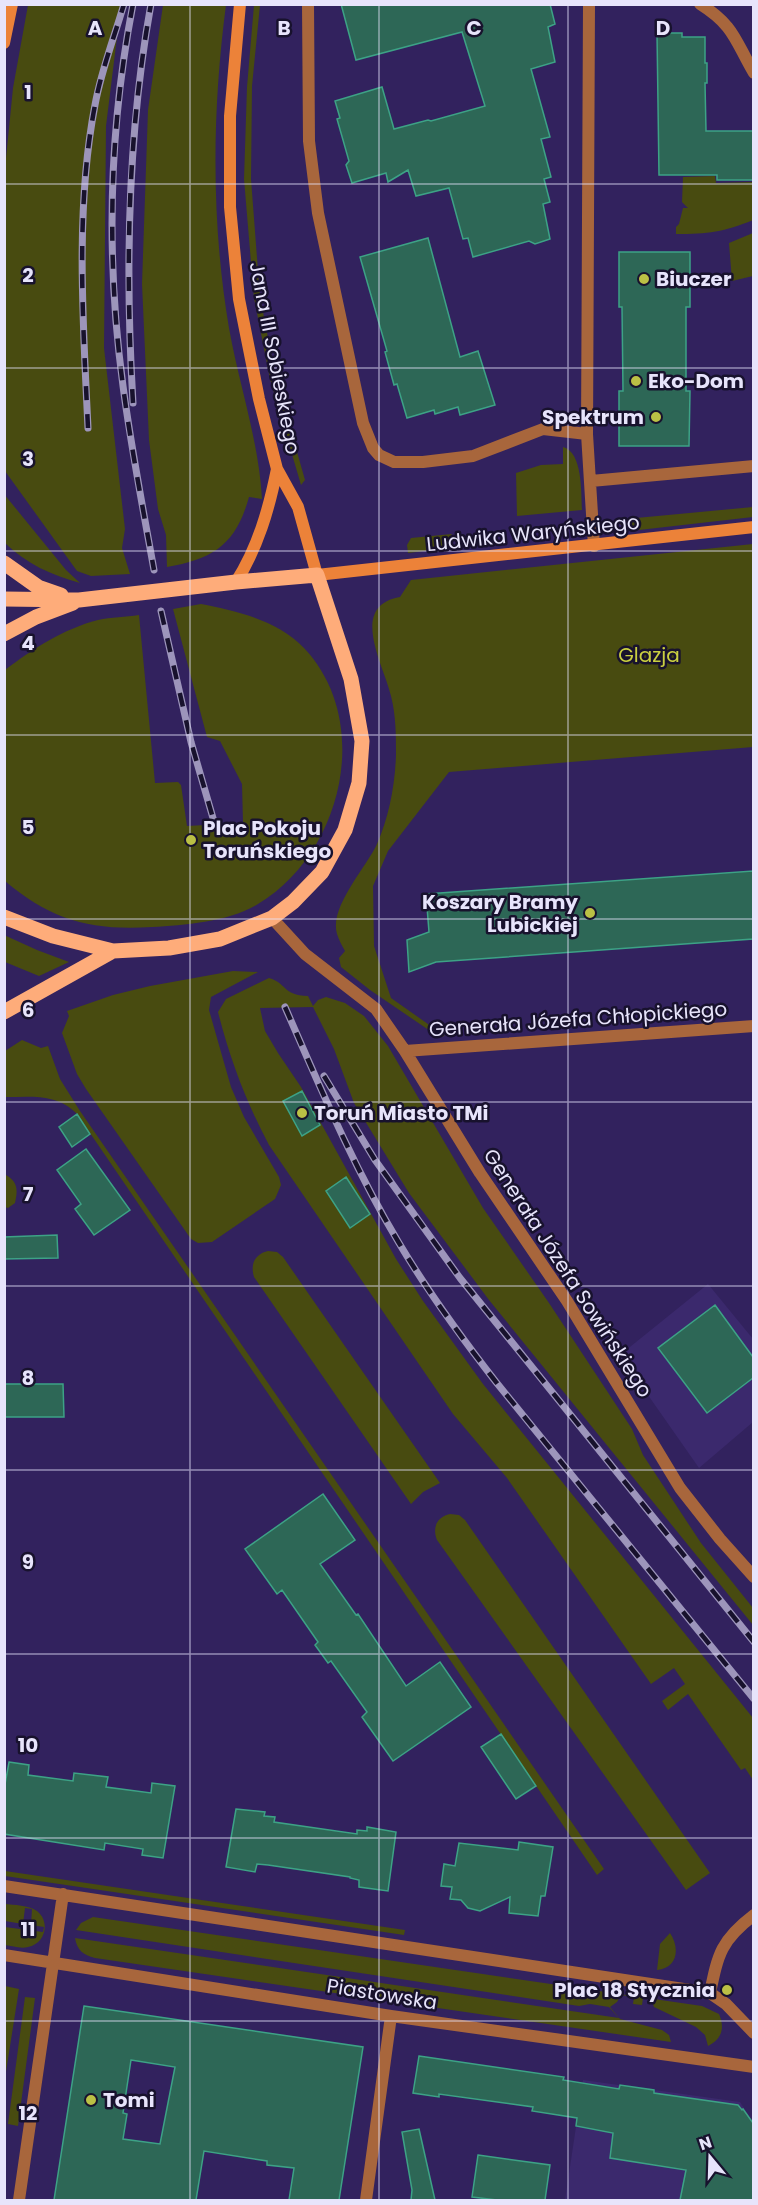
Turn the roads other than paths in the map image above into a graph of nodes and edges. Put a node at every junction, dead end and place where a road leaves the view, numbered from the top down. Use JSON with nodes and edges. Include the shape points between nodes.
{"nodes":[{"id":1,"x":12,"y":4,"type":"edge"},
{"id":2,"x":240,"y":4,"type":"edge"},
{"id":3,"x":308,"y":4,"type":"edge"},
{"id":4,"x":589,"y":4,"type":"edge"},
{"id":5,"x":700,"y":4,"type":"edge"},
{"id":6,"x":4,"y":43,"type":"edge"},
{"id":7,"x":753,"y":73,"type":"edge"},
{"id":8,"x":587,"y":435,"type":"junction"},
{"id":9,"x":753,"y":466,"type":"edge"},
{"id":10,"x":277,"y":468,"type":"junction"},
{"id":11,"x":591,"y":481,"type":"junction"},
{"id":12,"x":753,"y":527,"type":"edge"},
{"id":13,"x":594,"y":546,"type":"junction"},
{"id":14,"x":4,"y":562,"type":"edge"},
{"id":15,"x":317,"y":575,"type":"junction"},
{"id":16,"x":236,"y":582,"type":"junction"},
{"id":17,"x":4,"y":599,"type":"edge"},
{"id":18,"x":79,"y":600,"type":"junction"},
{"id":19,"x":4,"y":634,"type":"edge"},
{"id":20,"x":4,"y":917,"type":"edge"},
{"id":21,"x":272,"y":918,"type":"junction"},
{"id":22,"x":112,"y":951,"type":"junction"},
{"id":23,"x":4,"y":1012,"type":"edge"},
{"id":24,"x":753,"y":1026,"type":"edge"},
{"id":25,"x":405,"y":1051,"type":"junction"},
{"id":26,"x":753,"y":1577,"type":"edge"},
{"id":27,"x":4,"y":1886,"type":"edge"},
{"id":28,"x":63,"y":1894,"type":"junction"},
{"id":29,"x":753,"y":1915,"type":"edge"},
{"id":30,"x":4,"y":1955,"type":"edge"},
{"id":31,"x":53,"y":1962,"type":"junction"},
{"id":32,"x":710,"y":1993,"type":"junction"},
{"id":33,"x":391,"y":2016,"type":"junction"},
{"id":34,"x":753,"y":2033,"type":"edge"},
{"id":35,"x":753,"y":2067,"type":"edge"},
{"id":36,"x":19,"y":2200,"type":"edge"},
{"id":37,"x":366,"y":2200,"type":"edge"}],
"edges":[{"from":1,"to":6,"type":"street"},
{"from":2,"to":10,"type":"street","name":"Jana III Sobieskiego","via":[[230,116],[230,207],[239,299]]},
{"from":3,"to":8,"type":"street","via":[[309,141],[318,213],[363,423],[373,448],[394,462],[423,462],[473,456],[543,429]]},
{"from":4,"to":8,"type":"street"},
{"from":5,"to":7,"type":"street","via":[[726,24],[740,43]]},
{"from":8,"to":11,"type":"street"},
{"from":9,"to":11,"type":"street"},
{"from":10,"to":15,"type":"street","name":"Jana III Sobieskiego","via":[[298,507]]},
{"from":10,"to":16,"type":"street","name":"Jana III Sobieskiego","via":[[268,510],[250,560]]},
{"from":11,"to":13,"type":"street"},
{"from":12,"to":13,"type":"street","name":"Ludwika Waryńskiego"},
{"from":13,"to":15,"type":"street","name":"Ludwika Waryńskiego"},
{"from":14,"to":18,"type":"main road","via":[[38,587]]},
{"from":15,"to":16,"type":"main road"},
{"from":15,"to":21,"type":"main road","via":[[351,678],[362,741],[359,783],[345,830],[322,872]]},
{"from":16,"to":18,"type":"main road"},
{"from":17,"to":18,"type":"main road"},
{"from":18,"to":19,"type":"main road","via":[[36,616]]},
{"from":20,"to":22,"type":"main road","via":[[53,936]]},
{"from":21,"to":22,"type":"main road","via":[[220,939],[169,948]]},
{"from":21,"to":25,"type":"street","name":"Generała Józefa Sowińskiego","via":[[304,954],[376,1009]]},
{"from":22,"to":23,"type":"main road"},
{"from":24,"to":25,"type":"street","name":"Generała Józefa Chłopickiego"},
{"from":25,"to":26,"type":"street","name":"Generała Józefa Sowińskiego","via":[[480,1173],[567,1301],[680,1488]]},
{"from":27,"to":28,"type":"street"},
{"from":28,"to":31,"type":"street"},
{"from":28,"to":32,"type":"street"},
{"from":29,"to":32,"type":"street","via":[[723,1947]]},
{"from":30,"to":31,"type":"street","name":"Piastowska"},
{"from":31,"to":33,"type":"street","name":"Piastowska"},
{"from":31,"to":36,"type":"street"},
{"from":32,"to":34,"type":"street"},
{"from":33,"to":35,"type":"street","name":"Piastowska"},
{"from":33,"to":37,"type":"street"}]}
